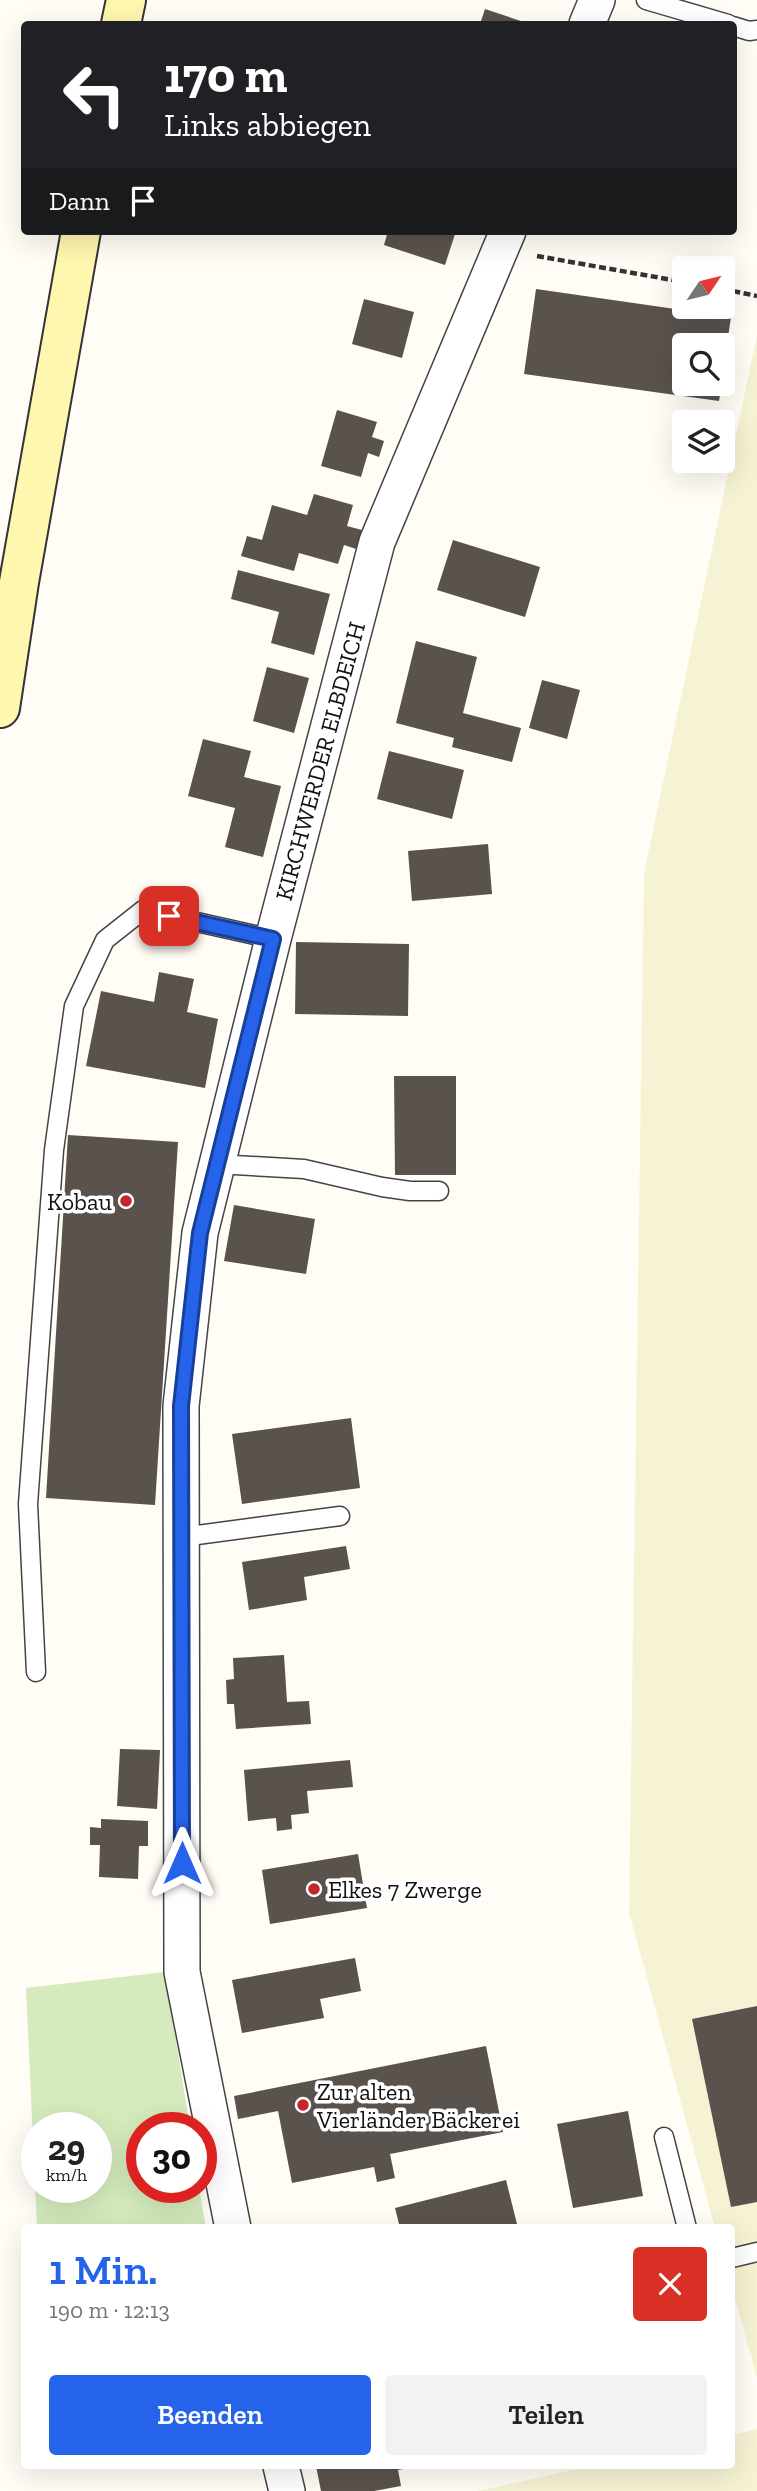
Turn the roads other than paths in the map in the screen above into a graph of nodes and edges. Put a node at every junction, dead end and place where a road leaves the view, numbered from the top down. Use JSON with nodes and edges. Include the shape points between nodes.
{"nodes":[{"id":1,"x":126,"y":0,"type":"edge"},
{"id":2,"x":597,"y":0,"type":"edge"},
{"id":3,"x":646,"y":0,"type":"edge"},
{"id":4,"x":122,"y":21,"type":"edge"},
{"id":5,"x":588,"y":21,"type":"edge"},
{"id":6,"x":718,"y":21,"type":"edge"},
{"id":7,"x":737,"y":27,"type":"edge"},
{"id":8,"x":757,"y":30,"type":"edge"},
{"id":9,"x":80,"y":235,"type":"edge"},
{"id":10,"x":505,"y":240,"type":"edge"},
{"id":11,"x":0,"y":708,"type":"edge"},
{"id":12,"x":273,"y":939,"type":"junction"},
{"id":13,"x":217,"y":1164,"type":"junction"},
{"id":14,"x":439,"y":1191,"type":"dead end"},
{"id":15,"x":340,"y":1516,"type":"dead end"},
{"id":16,"x":182,"y":1537,"type":"junction"},
{"id":17,"x":36,"y":1672,"type":"dead end"},
{"id":18,"x":664,"y":2137,"type":"dead end"},
{"id":19,"x":232,"y":2224,"type":"edge"},
{"id":20,"x":686,"y":2224,"type":"edge"},
{"id":21,"x":757,"y":2252,"type":"edge"},
{"id":22,"x":735,"y":2257,"type":"edge"},
{"id":23,"x":282,"y":2469,"type":"edge"},
{"id":24,"x":287,"y":2491,"type":"edge"}],
"edges":[{"from":1,"to":4,"type":"street"},
{"from":2,"to":5,"type":"street"},
{"from":3,"to":6,"type":"lane"},
{"from":7,"to":8,"type":"lane"},
{"from":9,"to":11,"type":"street"},
{"from":10,"to":12,"type":"street","name":"KIRCHWERDER ELBDEICH","via":[[377,542]]},
{"from":12,"to":13,"type":"street","name":"KIRCHWERDER ELBDEICH"},
{"from":12,"to":17,"type":"lane","via":[[143,910],[105,940],[74,1006],[54,1150],[28,1504]]},
{"from":13,"to":14,"type":"lane","via":[[304,1169],[391,1188]]},
{"from":13,"to":16,"type":"street","name":"KIRCHWERDER ELBDEICH","via":[[200,1233],[181,1406]]},
{"from":15,"to":16,"type":"lane"},
{"from":16,"to":19,"type":"street","name":"KIRCHWERDER ELBDEICH","via":[[182,1972]]},
{"from":18,"to":20,"type":"lane"},
{"from":21,"to":22,"type":"lane"},
{"from":23,"to":24,"type":"street"}]}
